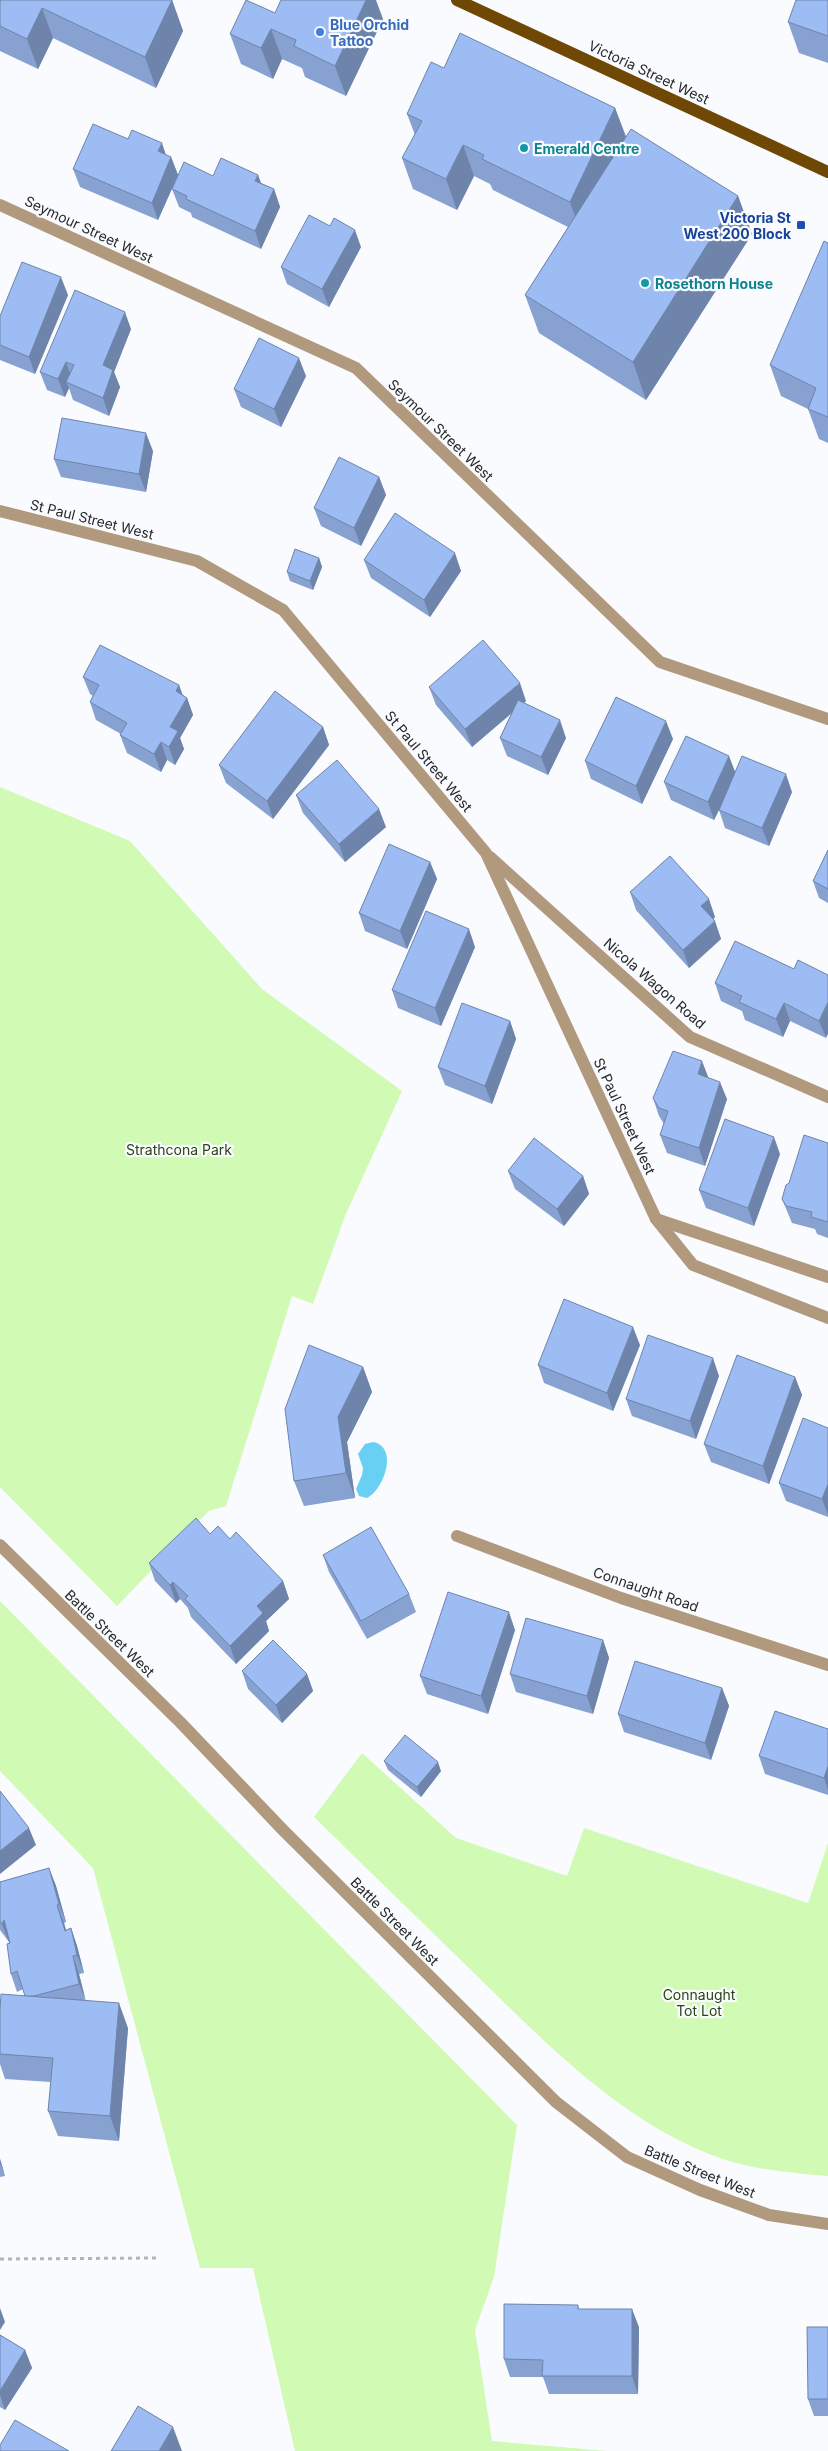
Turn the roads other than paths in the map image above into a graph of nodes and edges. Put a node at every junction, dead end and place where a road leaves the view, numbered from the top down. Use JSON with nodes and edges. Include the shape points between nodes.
{"nodes":[{"id":1,"x":457,"y":0,"type":"edge"},
{"id":2,"x":828,"y":172,"type":"edge"},
{"id":3,"x":0,"y":205,"type":"edge"},
{"id":4,"x":0,"y":511,"type":"edge"},
{"id":5,"x":828,"y":719,"type":"edge"},
{"id":6,"x":486,"y":854,"type":"junction"},
{"id":7,"x":828,"y":1098,"type":"edge"},
{"id":8,"x":656,"y":1219,"type":"junction"},
{"id":9,"x":828,"y":1277,"type":"edge"},
{"id":10,"x":828,"y":1318,"type":"edge"},
{"id":11,"x":457,"y":1536,"type":"dead end"},
{"id":12,"x":0,"y":1545,"type":"edge"},
{"id":13,"x":828,"y":1665,"type":"edge"},
{"id":14,"x":828,"y":2224,"type":"edge"}],
"edges":[{"from":1,"to":2,"type":"main road","name":"Victoria Street West"},
{"from":3,"to":5,"type":"street","name":"Seymour Street West","via":[[356,368],[660,662]]},
{"from":4,"to":6,"type":"street","name":"St Paul Street West","via":[[197,561],[283,610]]},
{"from":6,"to":7,"type":"street","name":"Nicola Wagon Road","via":[[690,1037]]},
{"from":6,"to":8,"type":"street","name":"St Paul Street West"},
{"from":8,"to":9,"type":"street"},
{"from":8,"to":10,"type":"street","name":"St Paul Street West","via":[[693,1265]]},
{"from":11,"to":13,"type":"street","name":"Connaught Road","via":[[621,1598]]},
{"from":12,"to":14,"type":"street","name":"Battle Street West","via":[[556,2102],[628,2157],[682,2182],[768,2215]]}]}
